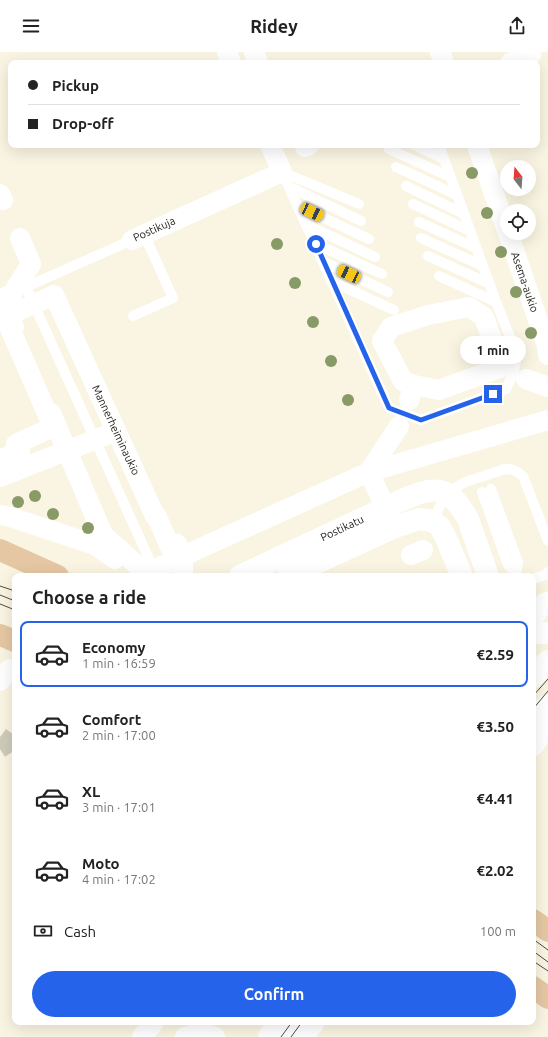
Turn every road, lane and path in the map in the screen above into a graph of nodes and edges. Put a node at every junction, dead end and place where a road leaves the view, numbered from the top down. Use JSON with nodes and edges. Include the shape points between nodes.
{"nodes":[{"id":1,"x":531,"y":55,"type":"dead end"},
{"id":2,"x":518,"y":60,"type":"edge"},
{"id":3,"x":271,"y":148,"type":"edge"},
{"id":4,"x":420,"y":148,"type":"edge"},
{"id":5,"x":440,"y":148,"type":"edge"},
{"id":6,"x":478,"y":148,"type":"edge"},
{"id":7,"x":389,"y":149,"type":"dead end"},
{"id":8,"x":444,"y":159,"type":"junction"},
{"id":9,"x":396,"y":167,"type":"dead end"},
{"id":10,"x":450,"y":177,"type":"junction"},
{"id":11,"x":286,"y":179,"type":"junction"},
{"id":12,"x":406,"y":186,"type":"dead end"},
{"id":13,"x":457,"y":195,"type":"junction"},
{"id":14,"x":359,"y":204,"type":"dead end"},
{"id":15,"x":413,"y":204,"type":"dead end"},
{"id":16,"x":502,"y":204,"type":"edge"},
{"id":17,"x":298,"y":206,"type":"junction"},
{"id":18,"x":464,"y":214,"type":"junction"},
{"id":19,"x":361,"y":221,"type":"dead end"},
{"id":20,"x":419,"y":222,"type":"dead end"},
{"id":21,"x":307,"y":225,"type":"junction"},
{"id":22,"x":470,"y":231,"type":"junction"},
{"id":23,"x":138,"y":237,"type":"junction"},
{"id":24,"x":20,"y":238,"type":"dead end"},
{"id":25,"x":421,"y":238,"type":"dead end"},
{"id":26,"x":369,"y":239,"type":"dead end"},
{"id":27,"x":514,"y":240,"type":"edge"},
{"id":28,"x":316,"y":244,"type":"junction"},
{"id":29,"x":476,"y":248,"type":"junction"},
{"id":30,"x":428,"y":256,"type":"dead end"},
{"id":31,"x":375,"y":257,"type":"dead end"},
{"id":32,"x":324,"y":262,"type":"junction"},
{"id":33,"x":483,"y":266,"type":"junction"},
{"id":34,"x":382,"y":274,"type":"dead end"},
{"id":35,"x":439,"y":276,"type":"dead end"},
{"id":36,"x":333,"y":282,"type":"junction"},
{"id":37,"x":490,"y":284,"type":"junction"},
{"id":38,"x":388,"y":292,"type":"dead end"},
{"id":39,"x":40,"y":295,"type":"junction"},
{"id":40,"x":496,"y":302,"type":"junction"},
{"id":41,"x":394,"y":310,"type":"dead end"},
{"id":42,"x":9,"y":315,"type":"junction"},
{"id":43,"x":133,"y":316,"type":"dead end"},
{"id":44,"x":489,"y":339,"type":"joint"},
{"id":45,"x":548,"y":349,"type":"edge"},
{"id":46,"x":526,"y":379,"type":"dead end"},
{"id":47,"x":548,"y":387,"type":"edge"},
{"id":48,"x":548,"y":420,"type":"edge"},
{"id":49,"x":399,"y":426,"type":"dead end"},
{"id":50,"x":102,"y":436,"type":"junction"},
{"id":51,"x":22,"y":442,"type":"junction"},
{"id":52,"x":67,"y":451,"type":"junction"},
{"id":53,"x":0,"y":460,"type":"edge"},
{"id":54,"x":32,"y":464,"type":"junction"},
{"id":55,"x":369,"y":472,"type":"junction"},
{"id":56,"x":0,"y":477,"type":"edge"},
{"id":57,"x":487,"y":491,"type":"dead end"},
{"id":58,"x":446,"y":493,"type":"junction"},
{"id":59,"x":382,"y":500,"type":"dead end"},
{"id":60,"x":0,"y":515,"type":"edge"},
{"id":61,"x":433,"y":521,"type":"junction"},
{"id":62,"x":159,"y":533,"type":"junction"},
{"id":63,"x":548,"y":541,"type":"edge"},
{"id":64,"x":1,"y":551,"type":"edge"},
{"id":65,"x":158,"y":571,"type":"edge"},
{"id":66,"x":548,"y":572,"type":"edge"},
{"id":67,"x":51,"y":573,"type":"edge"},
{"id":68,"x":168,"y":573,"type":"edge"},
{"id":69,"x":246,"y":573,"type":"edge"},
{"id":70,"x":295,"y":573,"type":"edge"},
{"id":71,"x":461,"y":573,"type":"edge"},
{"id":72,"x":487,"y":573,"type":"edge"},
{"id":73,"x":516,"y":573,"type":"edge"},
{"id":74,"x":536,"y":578,"type":"edge"},
{"id":75,"x":539,"y":616,"type":"edge"},
{"id":76,"x":548,"y":633,"type":"edge"},
{"id":77,"x":548,"y":704,"type":"edge"},
{"id":78,"x":536,"y":717,"type":"edge"},
{"id":79,"x":548,"y":724,"type":"edge"},
{"id":80,"x":536,"y":741,"type":"edge"},
{"id":81,"x":536,"y":922,"type":"edge"},
{"id":82,"x":548,"y":931,"type":"edge"},
{"id":83,"x":536,"y":989,"type":"edge"},
{"id":84,"x":548,"y":998,"type":"edge"},
{"id":85,"x":152,"y":1025,"type":"edge"},
{"id":86,"x":278,"y":1025,"type":"edge"},
{"id":87,"x":295,"y":1025,"type":"edge"},
{"id":88,"x":312,"y":1025,"type":"edge"},
{"id":89,"x":142,"y":1037,"type":"edge"},
{"id":90,"x":184,"y":1037,"type":"edge"},
{"id":91,"x":215,"y":1037,"type":"edge"},
{"id":92,"x":269,"y":1037,"type":"edge"},
{"id":93,"x":286,"y":1037,"type":"edge"},
{"id":94,"x":302,"y":1037,"type":"edge"}],
"edges":[{"from":1,"to":2,"type":"street"},
{"from":3,"to":11,"type":"street"},
{"from":4,"to":8,"type":"lane"},
{"from":5,"to":8,"type":"lane"},
{"from":6,"to":16,"type":"street","name":"Asema-aukio"},
{"from":7,"to":10,"type":"lane"},
{"from":8,"to":10,"type":"lane"},
{"from":9,"to":13,"type":"lane"},
{"from":10,"to":13,"type":"lane"},
{"from":11,"to":14,"type":"lane"},
{"from":11,"to":17,"type":"lane"},
{"from":11,"to":19,"type":"lane"},
{"from":11,"to":23,"type":"street","name":"Postikuja"},
{"from":12,"to":18,"type":"lane"},
{"from":13,"to":18,"type":"lane"},
{"from":15,"to":22,"type":"lane"},
{"from":17,"to":21,"type":"lane"},
{"from":17,"to":26,"type":"lane"},
{"from":18,"to":22,"type":"lane"},
{"from":20,"to":29,"type":"lane"},
{"from":21,"to":28,"type":"lane"},
{"from":21,"to":31,"type":"lane"},
{"from":22,"to":29,"type":"lane"},
{"from":23,"to":39,"type":"lane","name":"Postikuja"},
{"from":23,"to":43,"type":"lane","via":[[173,298]]},
{"from":24,"to":42,"type":"street","via":[[39,256],[12,294],[1,299]]},
{"from":25,"to":33,"type":"lane"},
{"from":27,"to":45,"type":"street","name":"Asema-aukio"},
{"from":28,"to":32,"type":"lane"},
{"from":28,"to":34,"type":"lane"},
{"from":29,"to":33,"type":"lane"},
{"from":30,"to":37,"type":"lane"},
{"from":32,"to":36,"type":"lane"},
{"from":32,"to":38,"type":"lane"},
{"from":33,"to":37,"type":"lane"},
{"from":35,"to":40,"type":"lane"},
{"from":36,"to":40,"type":"lane","via":[[389,408],[421,420],[506,389],[514,373],[517,359]]},
{"from":36,"to":41,"type":"lane"},
{"from":37,"to":40,"type":"lane"},
{"from":39,"to":42,"type":"street"},
{"from":39,"to":50,"type":"street"},
{"from":39,"to":62,"type":"street","name":"Mannerheiminaukio","via":[[54,295],[156,515]]},
{"from":42,"to":51,"type":"street","via":[[5,317],[52,427]]},
{"from":42,"to":52,"type":"street"},
{"from":44,"to":44,"type":"street","via":[[484,317],[469,307],[428,315],[391,327],[382,341],[403,381],[429,386],[502,367]]},
{"from":46,"to":47,"type":"street"},
{"from":48,"to":55,"type":"street"},
{"from":49,"to":55,"type":"street"},
{"from":50,"to":52,"type":"street"},
{"from":50,"to":62,"type":"street"},
{"from":50,"to":65,"type":"lane","name":"Mannerheiminaukio"},
{"from":51,"to":53,"type":"street","via":[[16,444],[20,451]]},
{"from":51,"to":54,"type":"street"},
{"from":52,"to":54,"type":"street"},
{"from":52,"to":65,"type":"street","via":[[103,535]]},
{"from":54,"to":56,"type":"street"},
{"from":55,"to":59,"type":"street"},
{"from":55,"to":65,"type":"street"},
{"from":57,"to":73,"type":"lane","via":[[508,565]]},
{"from":58,"to":61,"type":"lane"},
{"from":58,"to":63,"type":"lane","via":[[465,482],[505,469],[518,471],[523,476]]},
{"from":58,"to":69,"type":"main road","name":"Postikatu","via":[[430,491],[411,496]]},
{"from":58,"to":72,"type":"main road","via":[[454,499],[468,519]]},
{"from":60,"to":65,"type":"street","via":[[95,545]]},
{"from":61,"to":70,"type":"main road","name":"Postikatu","via":[[419,518],[413,520]]},
{"from":61,"to":71,"type":"main road","via":[[446,538]]},
{"from":62,"to":65,"type":"street","name":"Mannerheiminaukio","via":[[170,547],[177,544]]},
{"from":64,"to":67,"type":"main road"},
{"from":65,"to":68,"type":"street","name":"Mannerheiminaukio"},
{"from":66,"to":74,"type":"lane"},
{"from":75,"to":76,"type":"main road","via":[[539,633]]},
{"from":77,"to":78,"type":"street"},
{"from":79,"to":80,"type":"main road"},
{"from":81,"to":82,"type":"main road"},
{"from":83,"to":84,"type":"main road"},
{"from":85,"to":89,"type":"street"},
{"from":86,"to":92,"type":"main road"},
{"from":87,"to":93,"type":"street"},
{"from":88,"to":94,"type":"main road"},
{"from":90,"to":91,"type":"street","via":[[201,1032]]}]}
